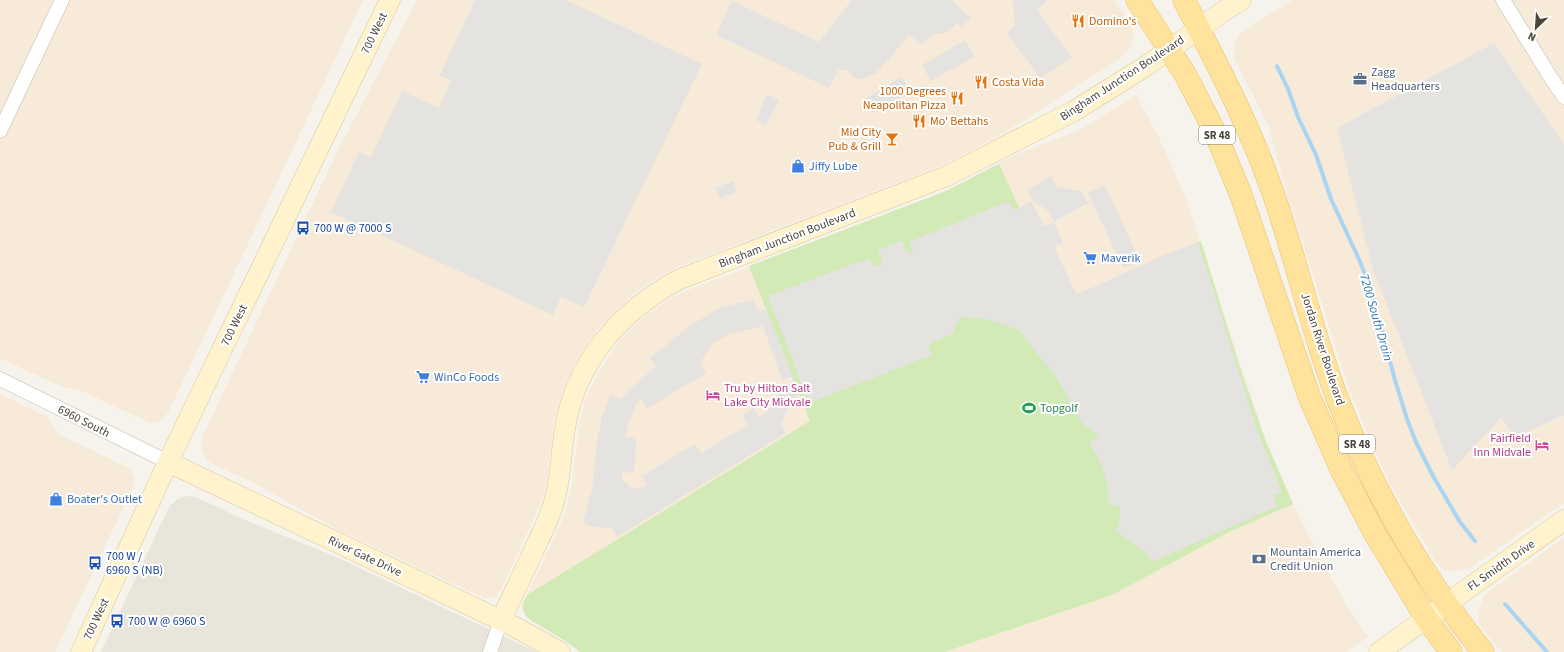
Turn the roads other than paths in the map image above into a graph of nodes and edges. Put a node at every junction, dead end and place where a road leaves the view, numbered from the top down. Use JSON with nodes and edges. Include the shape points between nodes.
{"nodes":[{"id":1,"x":62,"y":0,"type":"edge"},
{"id":2,"x":390,"y":0,"type":"edge"},
{"id":3,"x":1137,"y":0,"type":"edge"},
{"id":4,"x":1184,"y":0,"type":"edge"},
{"id":5,"x":1241,"y":0,"type":"edge"},
{"id":6,"x":1503,"y":0,"type":"edge"},
{"id":7,"x":1199,"y":28,"type":"junction"},
{"id":8,"x":1170,"y":49,"type":"junction"},
{"id":9,"x":1564,"y":97,"type":"edge"},
{"id":10,"x":0,"y":130,"type":"edge"},
{"id":11,"x":0,"y":379,"type":"edge"},
{"id":12,"x":168,"y":462,"type":"junction"},
{"id":13,"x":1564,"y":520,"type":"edge"},
{"id":14,"x":1437,"y":610,"type":"junction"},
{"id":15,"x":501,"y":620,"type":"junction"},
{"id":16,"x":81,"y":652,"type":"edge"},
{"id":17,"x":490,"y":652,"type":"edge"},
{"id":18,"x":560,"y":652,"type":"edge"},
{"id":19,"x":1379,"y":652,"type":"edge"},
{"id":20,"x":1451,"y":652,"type":"edge"},
{"id":21,"x":1482,"y":652,"type":"edge"}],
"edges":[{"from":1,"to":10,"type":"street"},
{"from":2,"to":12,"type":"street","name":"700 West"},
{"from":3,"to":8,"type":"main road","number":"SR 48"},
{"from":4,"to":7,"type":"main road","number":"SR 48"},
{"from":5,"to":7,"type":"street","name":"Bingham Junction Boulevard"},
{"from":6,"to":9,"type":"street"},
{"from":7,"to":8,"type":"street","name":"Bingham Junction Boulevard"},
{"from":7,"to":14,"type":"main road","name":"Jordan River Boulevard","number":"SR 48","via":[[1260,156],[1286,230],[1324,359],[1350,427],[1377,488],[1412,552]]},
{"from":8,"to":14,"type":"main road","name":"Jordan River Boulevard","number":"SR 48","via":[[1201,103],[1228,163],[1309,396],[1342,471],[1374,532]]},
{"from":8,"to":15,"type":"street","name":"Bingham Junction Boulevard","via":[[1074,112],[947,176],[698,272],[655,293],[629,313],[595,352],[581,376],[568,415],[552,511]]},
{"from":11,"to":12,"type":"street","name":"6960 South"},
{"from":12,"to":15,"type":"street","name":"River Gate Drive"},
{"from":12,"to":16,"type":"street","name":"700 West"},
{"from":13,"to":14,"type":"street","name":"FL Smidth Drive"},
{"from":14,"to":19,"type":"street"},
{"from":14,"to":20,"type":"main road","name":"Jordan River Boulevard","number":"SR 48"},
{"from":14,"to":21,"type":"main road","name":"Jordan River Boulevard","number":"SR 48"},
{"from":15,"to":17,"type":"street"},
{"from":15,"to":18,"type":"street","name":"River Gate Drive"}]}
